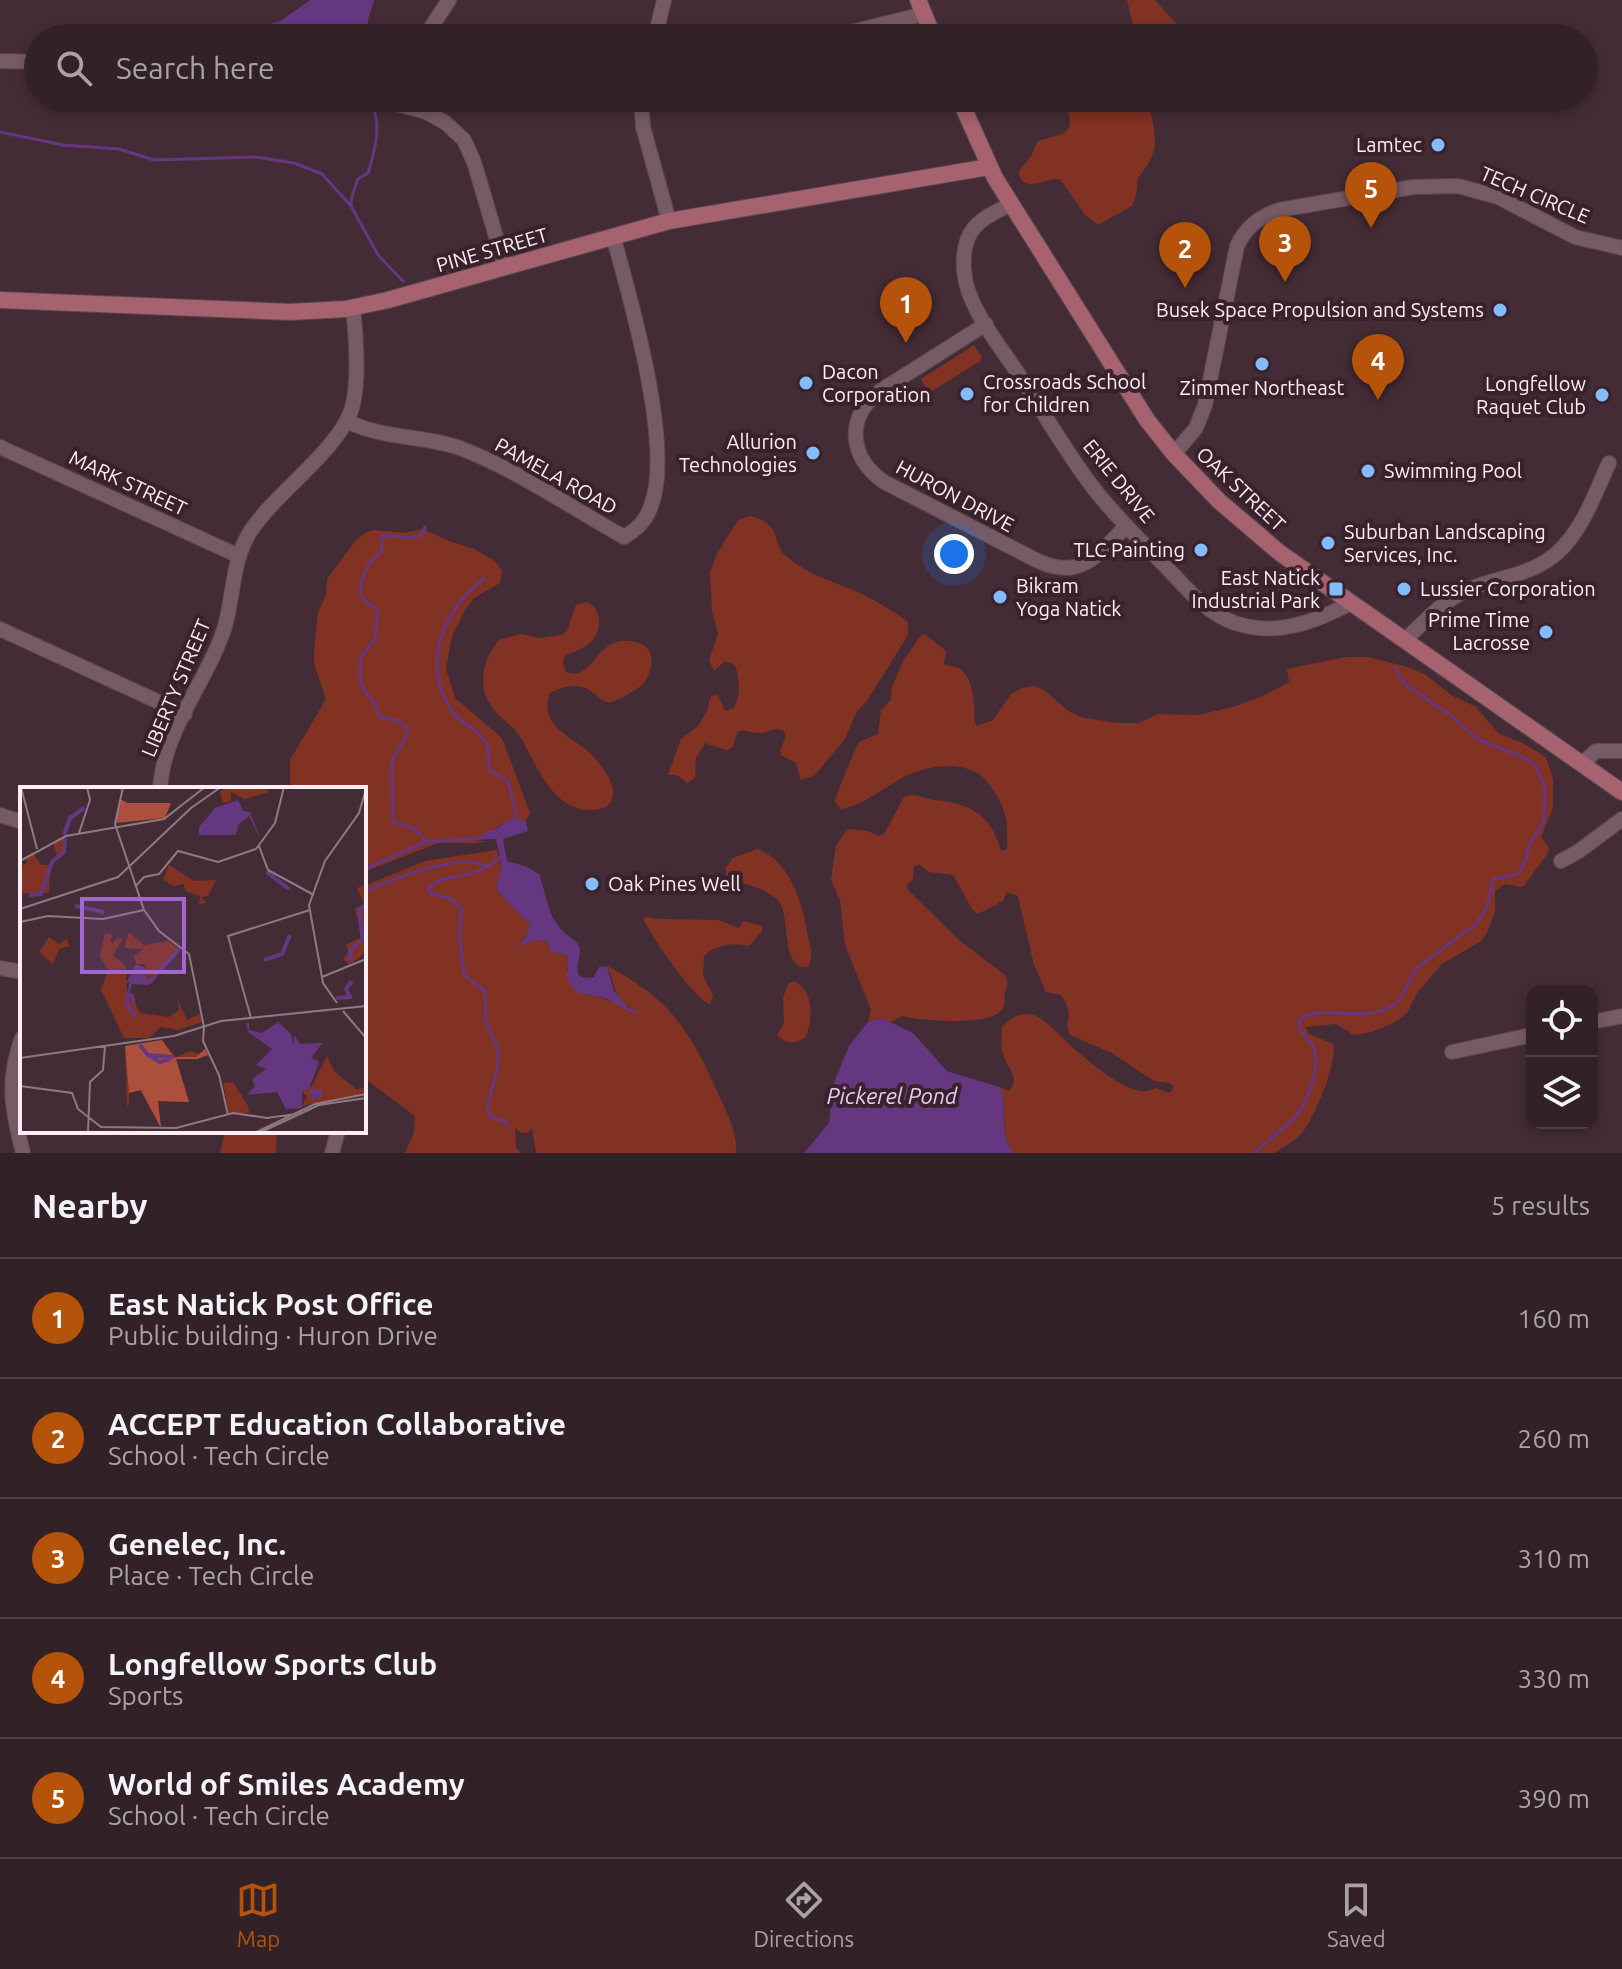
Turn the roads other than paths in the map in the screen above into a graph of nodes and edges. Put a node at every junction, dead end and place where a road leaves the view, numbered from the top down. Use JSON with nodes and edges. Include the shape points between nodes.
{"nodes":[{"id":1,"x":449,"y":0,"type":"edge"},
{"id":2,"x":664,"y":0,"type":"edge"},
{"id":3,"x":921,"y":7,"type":"edge"},
{"id":4,"x":433,"y":24,"type":"edge"},
{"id":5,"x":658,"y":24,"type":"edge"},
{"id":6,"x":869,"y":24,"type":"edge"},
{"id":7,"x":0,"y":61,"type":"edge"},
{"id":8,"x":24,"y":62,"type":"edge"},
{"id":9,"x":426,"y":112,"type":"edge"},
{"id":10,"x":642,"y":112,"type":"edge"},
{"id":11,"x":965,"y":112,"type":"edge"},
{"id":12,"x":989,"y":167,"type":"junction"},
{"id":13,"x":1012,"y":204,"type":"junction"},
{"id":14,"x":669,"y":221,"type":"junction"},
{"id":15,"x":613,"y":236,"type":"junction"},
{"id":16,"x":1622,"y":248,"type":"edge"},
{"id":17,"x":505,"y":267,"type":"junction"},
{"id":18,"x":0,"y":300,"type":"edge"},
{"id":19,"x":353,"y":308,"type":"junction"},
{"id":20,"x":986,"y":324,"type":"junction"},
{"id":21,"x":347,"y":421,"type":"junction"},
{"id":22,"x":0,"y":447,"type":"edge"},
{"id":23,"x":1174,"y":454,"type":"junction"},
{"id":24,"x":1609,"y":463,"type":"dead end"},
{"id":25,"x":1126,"y":526,"type":"junction"},
{"id":26,"x":239,"y":556,"type":"junction"},
{"id":27,"x":1351,"y":603,"type":"junction"},
{"id":28,"x":0,"y":629,"type":"edge"},
{"id":29,"x":1405,"y":640,"type":"junction"},
{"id":30,"x":185,"y":714,"type":"junction"},
{"id":31,"x":1622,"y":751,"type":"edge"},
{"id":32,"x":1581,"y":764,"type":"junction"},
{"id":33,"x":160,"y":787,"type":"edge"},
{"id":34,"x":1622,"y":792,"type":"edge"},
{"id":35,"x":0,"y":815,"type":"edge"},
{"id":36,"x":1622,"y":819,"type":"edge"},
{"id":37,"x":20,"y":821,"type":"edge"},
{"id":38,"x":1561,"y":861,"type":"dead end"},
{"id":39,"x":0,"y":968,"type":"edge"},
{"id":40,"x":20,"y":972,"type":"edge"},
{"id":41,"x":1622,"y":1016,"type":"edge"},
{"id":42,"x":1598,"y":1021,"type":"edge"},
{"id":43,"x":1526,"y":1036,"type":"edge"},
{"id":44,"x":20,"y":1044,"type":"edge"},
{"id":45,"x":1452,"y":1052,"type":"dead end"},
{"id":46,"x":19,"y":1128,"type":"edge"},
{"id":47,"x":337,"y":1133,"type":"edge"},
{"id":48,"x":23,"y":1153,"type":"edge"},
{"id":49,"x":332,"y":1153,"type":"edge"}],
"edges":[{"from":1,"to":4,"type":"street"},
{"from":2,"to":5,"type":"street"},
{"from":3,"to":6,"type":"street"},
{"from":7,"to":8,"type":"street"},
{"from":9,"to":17,"type":"street","via":[[464,140]]},
{"from":10,"to":14,"type":"street"},
{"from":11,"to":12,"type":"main road","name":"OAK STREET"},
{"from":12,"to":13,"type":"main road","name":"OAK STREET"},
{"from":12,"to":14,"type":"main road","name":"PINE STREET"},
{"from":13,"to":20,"type":"street","name":"ERIE DRIVE","via":[[976,223],[966,245],[966,284]]},
{"from":13,"to":23,"type":"main road","name":"OAK STREET","via":[[1147,420]]},
{"from":14,"to":15,"type":"main road","name":"PINE STREET"},
{"from":15,"to":17,"type":"main road","name":"PINE STREET"},
{"from":15,"to":21,"type":"street","name":"PAMELA ROAD","via":[[641,343],[656,451],[655,495],[637,529],[624,537],[462,449]]},
{"from":16,"to":23,"type":"street","name":"TECH CIRCLE","via":[[1575,237],[1498,197],[1458,186],[1393,190],[1264,216],[1239,241],[1205,405],[1196,428]]},
{"from":17,"to":19,"type":"main road","name":"PINE STREET"},
{"from":18,"to":19,"type":"main road","name":"PINE STREET","via":[[279,312]]},
{"from":19,"to":21,"type":"street","name":"LIBERTY STREET","via":[[355,386]]},
{"from":20,"to":25,"type":"street","name":"ERIE DRIVE","via":[[1080,469]]},
{"from":20,"to":25,"type":"street","name":"HURON DRIVE","via":[[865,405],[856,441],[865,466],[884,482],[1049,566],[1088,563]]},
{"from":21,"to":26,"type":"street","name":"LIBERTY STREET","via":[[259,521]]},
{"from":22,"to":26,"type":"street","name":"MARK STREET"},
{"from":23,"to":27,"type":"main road","name":"OAK STREET","via":[[1247,527]]},
{"from":24,"to":29,"type":"street","via":[[1580,524],[1560,551],[1527,572],[1460,593]]},
{"from":25,"to":27,"type":"street","name":"ERIE DRIVE","via":[[1199,601],[1236,624],[1262,629],[1297,625]]},
{"from":26,"to":30,"type":"street","name":"LIBERTY STREET","via":[[222,635]]},
{"from":27,"to":29,"type":"main road","name":"OAK STREET"},
{"from":28,"to":30,"type":"street"},
{"from":29,"to":32,"type":"main road","name":"OAK STREET"},
{"from":30,"to":33,"type":"street","name":"LIBERTY STREET","via":[[166,756]]},
{"from":31,"to":32,"type":"street","via":[[1596,751]]},
{"from":32,"to":34,"type":"main road","name":"OAK STREET"},
{"from":35,"to":37,"type":"street"},
{"from":36,"to":38,"type":"street"},
{"from":39,"to":40,"type":"street"},
{"from":41,"to":42,"type":"street"},
{"from":43,"to":45,"type":"street"},
{"from":44,"to":46,"type":"street","via":[[10,1086]]},
{"from":46,"to":48,"type":"street"},
{"from":47,"to":49,"type":"street"}]}
